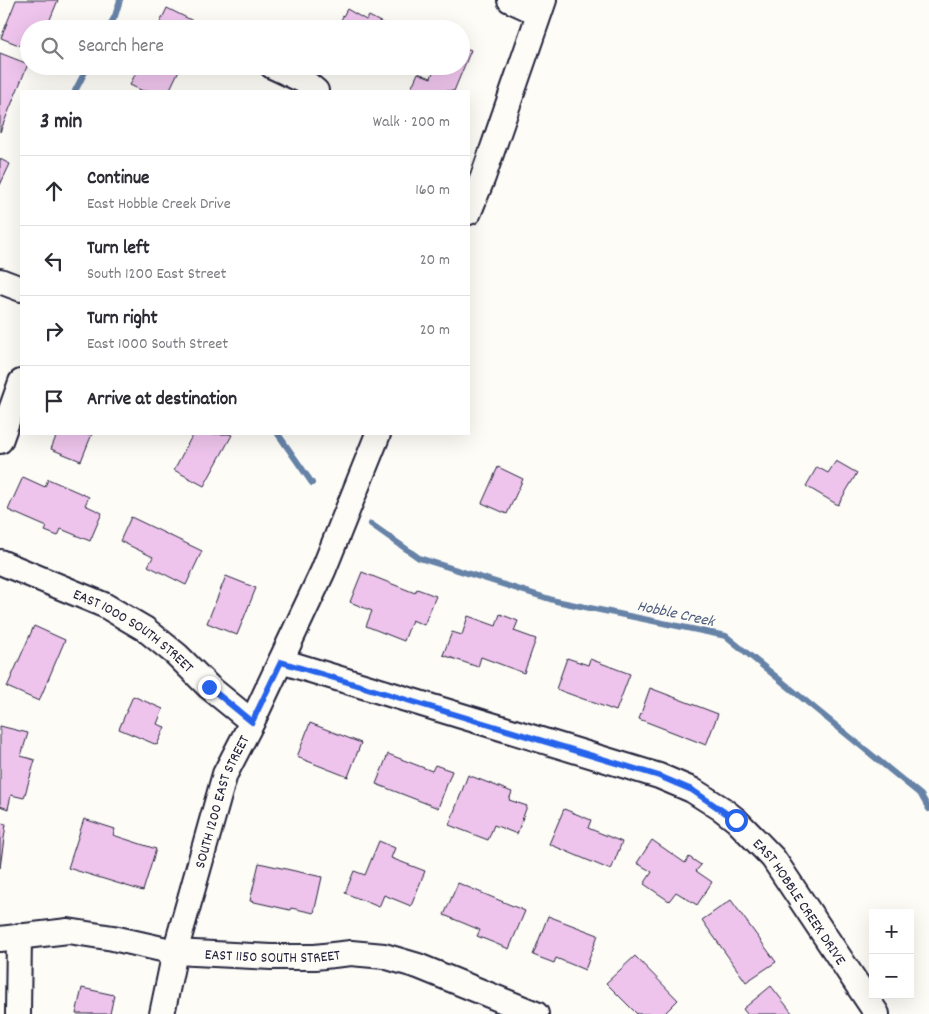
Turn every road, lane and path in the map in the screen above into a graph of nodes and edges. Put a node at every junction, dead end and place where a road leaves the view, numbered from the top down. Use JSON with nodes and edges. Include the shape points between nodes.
{"nodes":[{"id":1,"x":510,"y":0,"type":"edge"},
{"id":2,"x":541,"y":6,"type":"edge"},
{"id":3,"x":291,"y":75,"type":"edge"},
{"id":4,"x":315,"y":90,"type":"edge"},
{"id":5,"x":470,"y":210,"type":"edge"},
{"id":6,"x":0,"y":281,"type":"edge"},
{"id":7,"x":20,"y":289,"type":"edge"},
{"id":8,"x":20,"y":385,"type":"edge"},
{"id":9,"x":378,"y":435,"type":"edge"},
{"id":10,"x":0,"y":441,"type":"edge"},
{"id":11,"x":0,"y":562,"type":"edge"},
{"id":12,"x":281,"y":662,"type":"junction"},
{"id":13,"x":252,"y":722,"type":"junction"},
{"id":14,"x":9,"y":937,"type":"edge"},
{"id":15,"x":175,"y":952,"type":"junction"},
{"id":16,"x":18,"y":1014,"type":"edge"},
{"id":17,"x":162,"y":1014,"type":"edge"},
{"id":18,"x":536,"y":1014,"type":"edge"},
{"id":19,"x":877,"y":1014,"type":"edge"}],
"edges":[{"from":1,"to":2,"type":"street"},
{"from":2,"to":5,"type":"street"},
{"from":3,"to":4,"type":"street"},
{"from":6,"to":7,"type":"street"},
{"from":8,"to":10,"type":"street"},
{"from":9,"to":12,"type":"street","name":"SOUTH 1200 EAST STREET","via":[[323,571]]},
{"from":11,"to":13,"type":"street","name":"EAST 1000 SOUTH STREET","via":[[104,605],[145,628]]},
{"from":12,"to":13,"type":"street","name":"SOUTH 1200 EAST STREET"},
{"from":12,"to":19,"type":"street","name":"EAST HOBBLE CREEK DRIVE","via":[[659,776],[692,790],[736,820],[773,858]]},
{"from":13,"to":15,"type":"street","name":"SOUTH 1200 EAST STREET","via":[[225,774]]},
{"from":14,"to":15,"type":"street","name":"EAST 1150 SOUTH STREET","via":[[68,931]]},
{"from":14,"to":16,"type":"street"},
{"from":15,"to":17,"type":"street","name":"SOUTH 1200 EAST STREET"},
{"from":15,"to":18,"type":"street","name":"EAST 1150 SOUTH STREET","via":[[271,957],[351,953],[384,956],[418,966]]}]}
